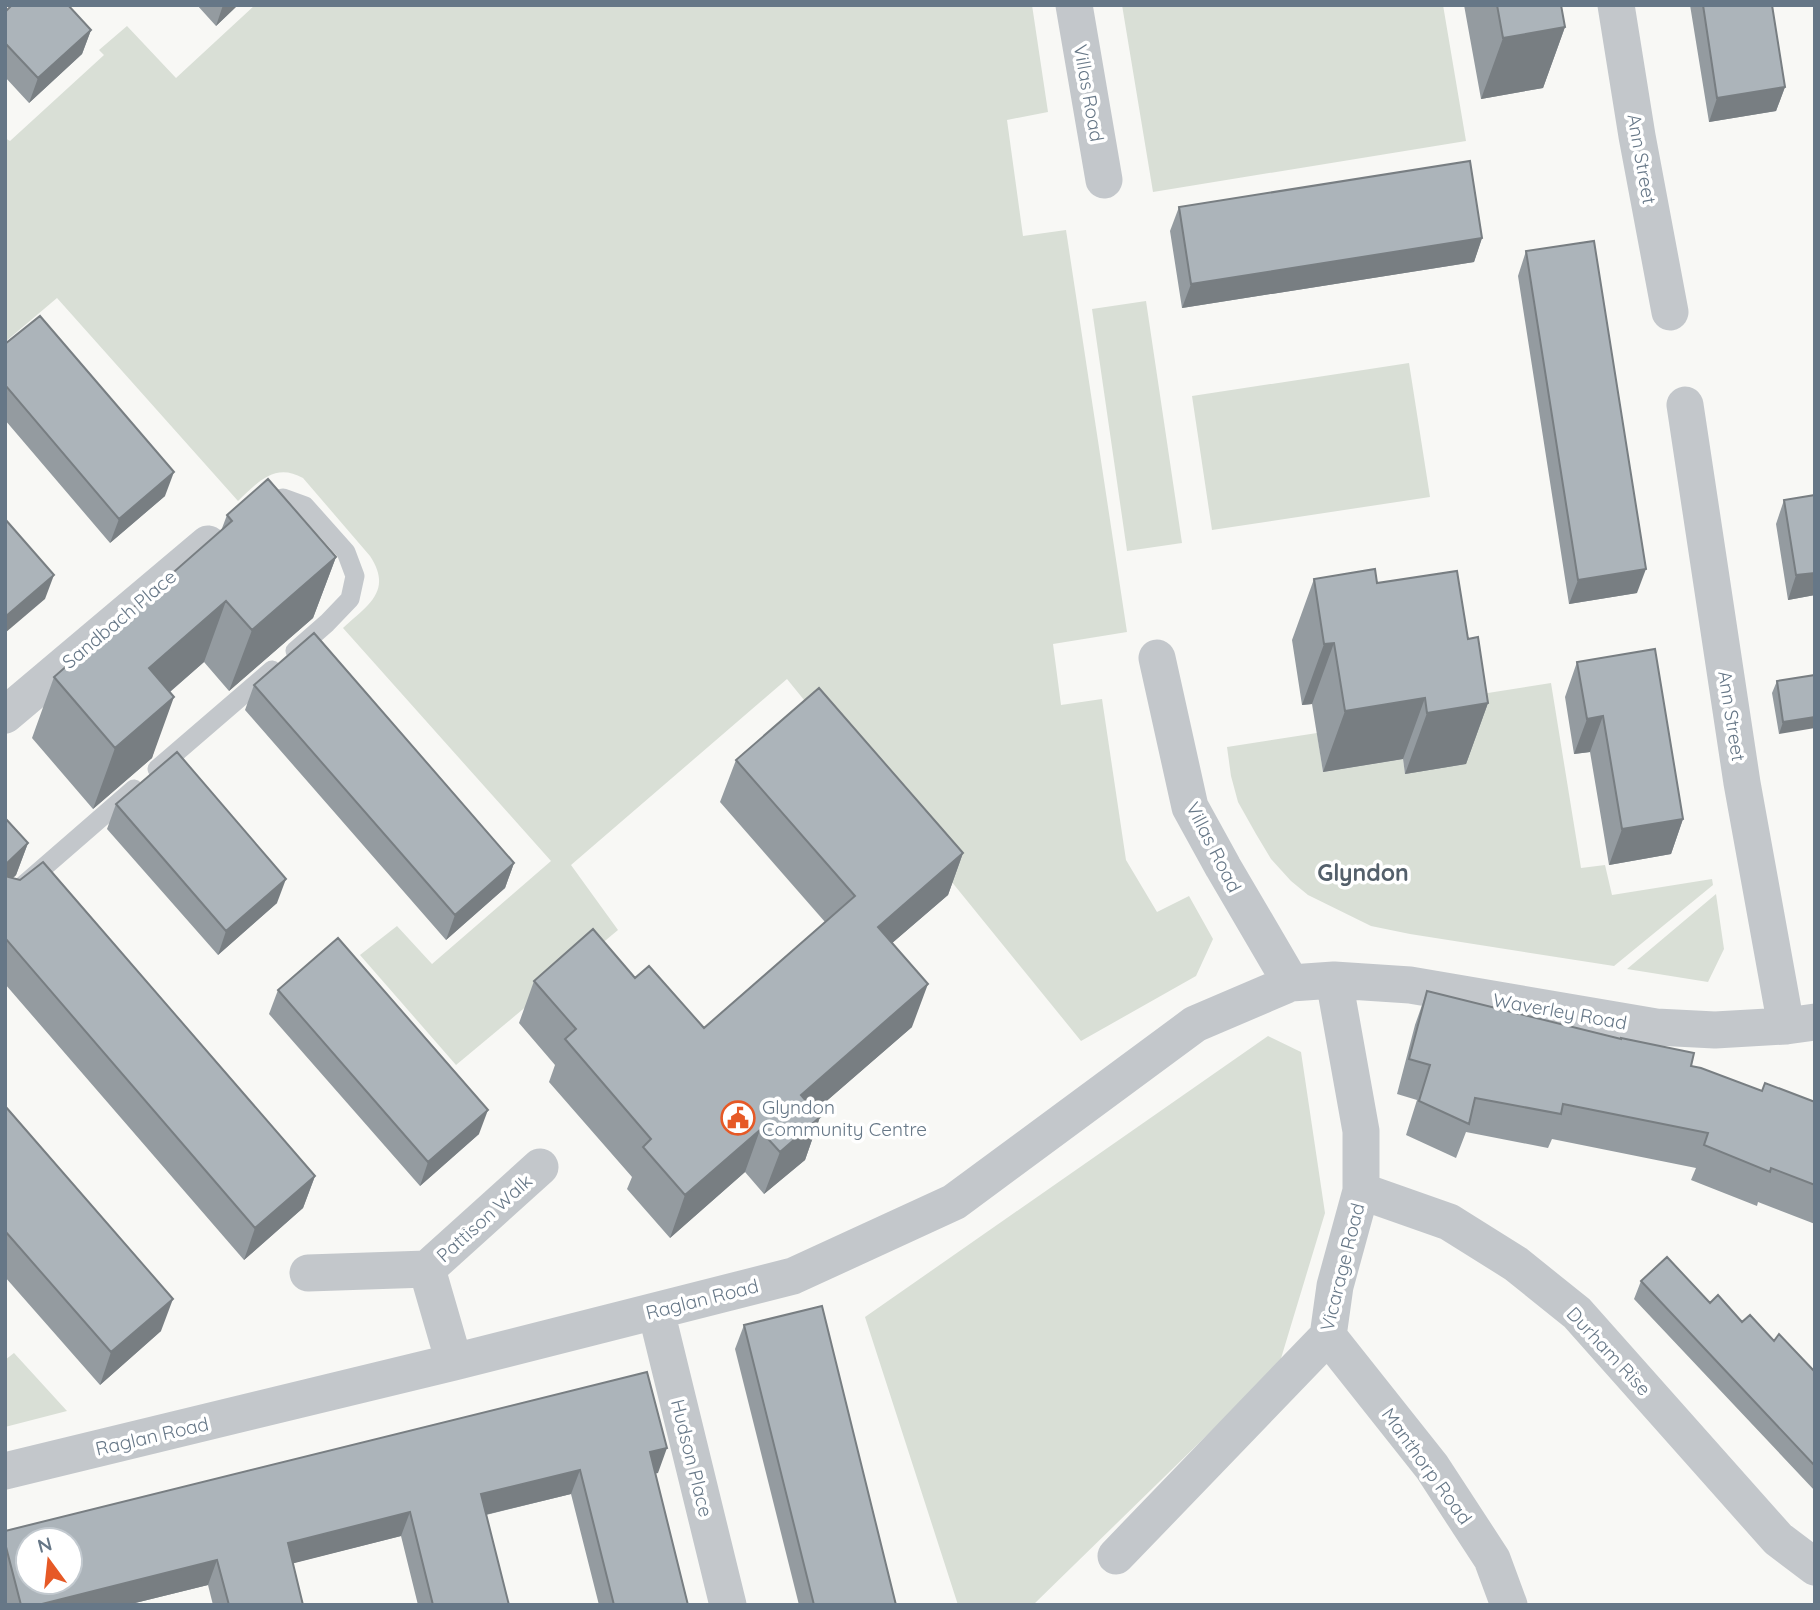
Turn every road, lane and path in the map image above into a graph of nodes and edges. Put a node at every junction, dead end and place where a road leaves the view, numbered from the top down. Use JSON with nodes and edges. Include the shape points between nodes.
{"nodes":[{"id":1,"x":1074,"y":5,"type":"edge"},
{"id":2,"x":1616,"y":5,"type":"edge"},
{"id":3,"x":1104,"y":180,"type":"dead end"},
{"id":4,"x":1670,"y":312,"type":"dead end"},
{"id":5,"x":1685,"y":405,"type":"dead end"},
{"id":6,"x":238,"y":519,"type":"joint"},
{"id":7,"x":1157,"y":658,"type":"dead end"},
{"id":8,"x":5,"y":715,"type":"edge"},
{"id":9,"x":5,"y":901,"type":"edge"},
{"id":10,"x":1334,"y":980,"type":"junction"},
{"id":11,"x":1292,"y":983,"type":"junction"},
{"id":12,"x":1800,"y":1024,"type":"edge"},
{"id":13,"x":540,"y":1167,"type":"dead end"},
{"id":14,"x":1361,"y":1191,"type":"junction"},
{"id":15,"x":427,"y":1269,"type":"junction"},
{"id":16,"x":308,"y":1273,"type":"dead end"},
{"id":17,"x":656,"y":1311,"type":"junction"},
{"id":18,"x":1328,"y":1336,"type":"junction"},
{"id":19,"x":454,"y":1362,"type":"junction"},
{"id":20,"x":5,"y":1471,"type":"edge"},
{"id":21,"x":1116,"y":1556,"type":"dead end"},
{"id":22,"x":1815,"y":1567,"type":"edge"},
{"id":23,"x":728,"y":1605,"type":"edge"},
{"id":24,"x":1509,"y":1605,"type":"edge"}],
"edges":[{"from":1,"to":3,"type":"street","name":"Villas Road"},
{"from":2,"to":4,"type":"street","name":"Ann Street"},
{"from":5,"to":12,"type":"street","name":"Ann Street","via":[[1742,783]]},
{"from":6,"to":8,"type":"street","name":"Sandbach Place"},
{"from":6,"to":9,"type":"lane","via":[[261,502],[283,498],[306,506],[346,552],[355,576],[350,599]]},
{"from":7,"to":11,"type":"street","name":"Villas Road","via":[[1190,807]]},
{"from":10,"to":11,"type":"street","name":"Raglan Road"},
{"from":10,"to":12,"type":"street","name":"Waverley Road","via":[[1410,985],[1656,1027],[1715,1030]]},
{"from":10,"to":14,"type":"street","name":"Vicarage Road","via":[[1361,1131]]},
{"from":11,"to":17,"type":"street","name":"Raglan Road","via":[[1195,1024],[954,1202],[793,1276]]},
{"from":13,"to":15,"type":"street","name":"Pattison Walk"},
{"from":14,"to":18,"type":"street","name":"Vicarage Road","via":[[1335,1286]]},
{"from":14,"to":22,"type":"street","name":"Durham Rise","via":[[1450,1222],[1516,1264],[1577,1313],[1778,1539]]},
{"from":15,"to":16,"type":"street"},
{"from":15,"to":19,"type":"street"},
{"from":17,"to":19,"type":"street","name":"Raglan Road"},
{"from":17,"to":23,"type":"street","name":"Hudson Place"},
{"from":18,"to":21,"type":"street","name":"Vicarage Road"},
{"from":18,"to":24,"type":"street","name":"Manthorp Road","via":[[1432,1467],[1492,1559]]},
{"from":19,"to":20,"type":"street","name":"Raglan Road"}]}
